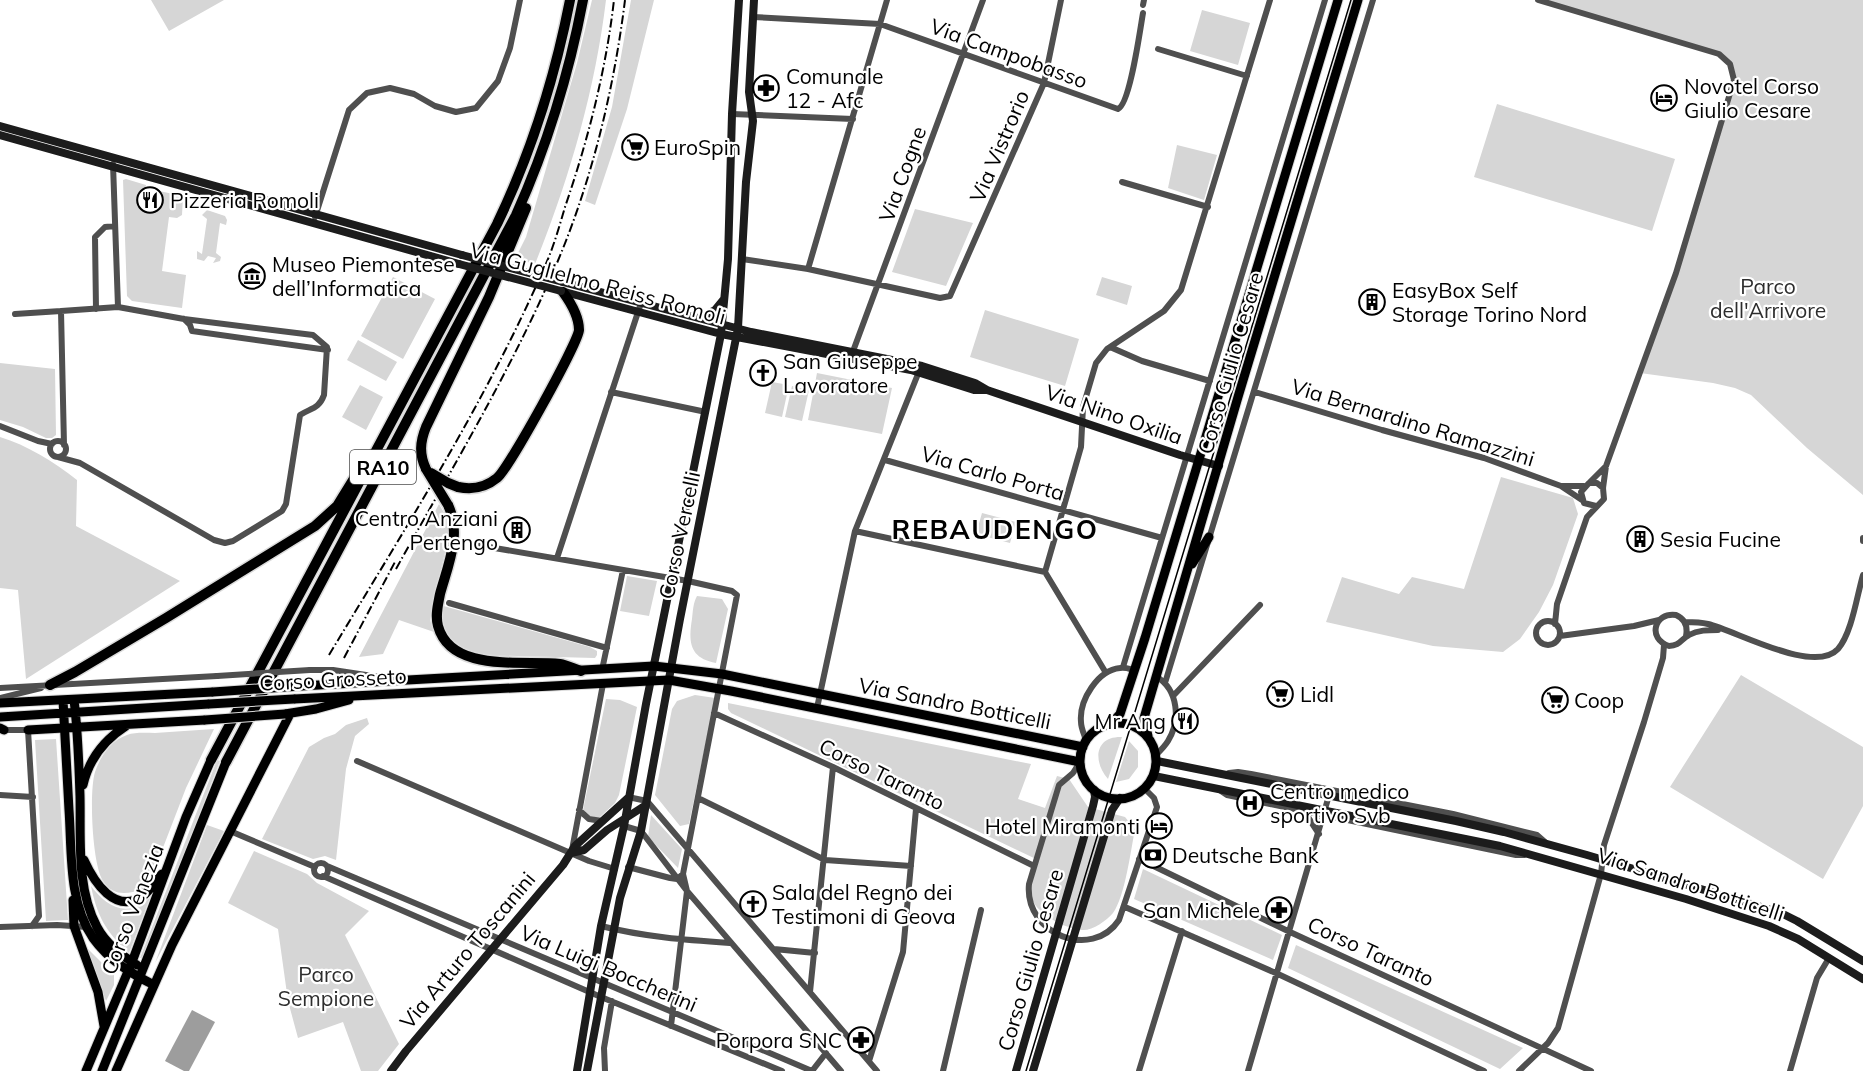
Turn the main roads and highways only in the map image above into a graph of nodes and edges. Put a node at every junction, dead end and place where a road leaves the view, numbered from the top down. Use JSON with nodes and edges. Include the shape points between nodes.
{"nodes":[{"id":1,"x":570,"y":0,"type":"edge"},
{"id":2,"x":583,"y":0,"type":"edge"},
{"id":3,"x":739,"y":0,"type":"edge"},
{"id":4,"x":754,"y":0,"type":"edge"},
{"id":5,"x":1338,"y":0,"type":"edge"},
{"id":6,"x":1358,"y":0,"type":"edge"},
{"id":7,"x":0,"y":126,"type":"edge"},
{"id":8,"x":0,"y":135,"type":"edge"},
{"id":9,"x":113,"y":161,"type":"junction"},
{"id":10,"x":535,"y":170,"type":"junction"},
{"id":11,"x":563,"y":289,"type":"junction"},
{"id":12,"x":724,"y":299,"type":"junction"},
{"id":13,"x":639,"y":307,"type":"junction"},
{"id":14,"x":699,"y":318,"type":"junction"},
{"id":15,"x":722,"y":324,"type":"junction"},
{"id":16,"x":738,"y":328,"type":"junction"},
{"id":17,"x":721,"y":334,"type":"junction"},
{"id":18,"x":736,"y":338,"type":"junction"},
{"id":19,"x":851,"y":356,"type":"junction"},
{"id":20,"x":414,"y":379,"type":"junction"},
{"id":21,"x":1198,"y":461,"type":"junction"},
{"id":22,"x":1218,"y":466,"type":"junction"},
{"id":23,"x":426,"y":469,"type":"junction"},
{"id":24,"x":1209,"y":537,"type":"road end"},
{"id":25,"x":1188,"y":568,"type":"junction"},
{"id":26,"x":654,"y":666,"type":"junction"},
{"id":27,"x":672,"y":667,"type":"junction"},
{"id":28,"x":581,"y":671,"type":"junction"},
{"id":29,"x":651,"y":680,"type":"junction"},
{"id":30,"x":669,"y":680,"type":"junction"},
{"id":31,"x":50,"y":685,"type":"road end"},
{"id":32,"x":372,"y":694,"type":"junction"},
{"id":33,"x":63,"y":700,"type":"junction"},
{"id":34,"x":74,"y":700,"type":"junction"},
{"id":35,"x":0,"y":704,"type":"edge"},
{"id":36,"x":76,"y":712,"type":"junction"},
{"id":37,"x":63,"y":713,"type":"junction"},
{"id":38,"x":287,"y":714,"type":"junction"},
{"id":39,"x":0,"y":717,"type":"edge"},
{"id":40,"x":128,"y":724,"type":"junction"},
{"id":41,"x":1111,"y":724,"type":"junction"},
{"id":42,"x":64,"y":728,"type":"junction"},
{"id":43,"x":77,"y":728,"type":"junction"},
{"id":44,"x":28,"y":730,"type":"road end"},
{"id":45,"x":1148,"y":736,"type":"junction"},
{"id":46,"x":1085,"y":744,"type":"junction"},
{"id":47,"x":1156,"y":758,"type":"junction"},
{"id":48,"x":211,"y":760,"type":"joint"},
{"id":49,"x":226,"y":762,"type":"joint"},
{"id":50,"x":1080,"y":762,"type":"junction"},
{"id":51,"x":1154,"y":776,"type":"junction"},
{"id":52,"x":1094,"y":790,"type":"junction"},
{"id":53,"x":80,"y":796,"type":"junction"},
{"id":54,"x":628,"y":797,"type":"junction"},
{"id":55,"x":1120,"y":798,"type":"junction"},
{"id":56,"x":646,"y":803,"type":"junction"},
{"id":57,"x":624,"y":822,"type":"junction"},
{"id":58,"x":571,"y":853,"type":"junction"},
{"id":59,"x":81,"y":854,"type":"junction"},
{"id":60,"x":168,"y":865,"type":"junction"},
{"id":61,"x":75,"y":892,"type":"junction"},
{"id":62,"x":1863,"y":961,"type":"edge"},
{"id":63,"x":132,"y":962,"type":"junction"},
{"id":64,"x":128,"y":972,"type":"junction"},
{"id":65,"x":141,"y":973,"type":"junction"},
{"id":66,"x":1863,"y":979,"type":"edge"},
{"id":67,"x":154,"y":985,"type":"junction"},
{"id":68,"x":104,"y":1028,"type":"junction"},
{"id":69,"x":86,"y":1071,"type":"edge"},
{"id":70,"x":102,"y":1071,"type":"edge"},
{"id":71,"x":116,"y":1071,"type":"edge"},
{"id":72,"x":391,"y":1071,"type":"edge"},
{"id":73,"x":577,"y":1071,"type":"edge"},
{"id":74,"x":587,"y":1071,"type":"edge"},
{"id":75,"x":1016,"y":1071,"type":"edge"},
{"id":76,"x":1033,"y":1071,"type":"edge"}],
"edges":[{"from":1,"to":20,"type":"highway","number":"RA10","via":[[551,82],[516,181]]},
{"from":2,"to":10,"type":"highway","number":"RA10","via":[[563,89]]},
{"from":3,"to":12,"type":"main road","name":"Corso Vercelli"},
{"from":4,"to":16,"type":"main road","name":"Corso Vercelli","via":[[749,92],[752,132]]},
{"from":5,"to":21,"type":"main road","name":"Corso Giulio Cesare"},
{"from":6,"to":22,"type":"main road","name":"Corso Giulio Cesare"},
{"from":7,"to":9,"type":"main road","name":"Via Guglielmo Reiss Romoli"},
{"from":8,"to":9,"type":"main road","name":"Via Guglielmo Reiss Romoli"},
{"from":9,"to":11,"type":"main road","name":"Via Guglielmo Reiss Romoli","bridge":true},
{"from":10,"to":23,"type":"highway","number":"RA10","via":[[525,211],[494,287],[426,427],[421,453]]},
{"from":10,"to":49,"type":"highway","number":"RA10","via":[[482,281]]},
{"from":11,"to":13,"type":"main road","name":"Via Guglielmo Reiss Romoli"},
{"from":11,"to":23,"type":"highway","number":"RA10","bridge":true,"via":[[579,332],[502,474],[483,487],[466,489],[437,478]]},
{"from":12,"to":14,"type":"main road","via":[[715,310]]},
{"from":12,"to":15,"type":"main road","name":"Corso Vercelli"},
{"from":13,"to":14,"type":"main road","name":"Via Guglielmo Reiss Romoli"},
{"from":13,"to":17,"type":"main road","name":"Via Guglielmo Reiss Romoli"},
{"from":14,"to":15,"type":"main road","name":"Via Guglielmo Reiss Romoli"},
{"from":15,"to":16,"type":"main road","name":"Via Guglielmo Reiss Romoli"},
{"from":15,"to":17,"type":"main road","name":"Corso Vercelli"},
{"from":16,"to":18,"type":"main road","name":"Corso Vercelli"},
{"from":16,"to":19,"type":"main road","name":"Via Nino Oxilia"},
{"from":17,"to":18,"type":"main road","name":"Via Guglielmo Reiss Romoli"},
{"from":17,"to":26,"type":"main road","name":"Corso Vercelli"},
{"from":18,"to":19,"type":"main road","name":"Via Nino Oxilia"},
{"from":18,"to":27,"type":"main road","name":"Corso Vercelli"},
{"from":19,"to":21,"type":"main road","name":"Via Nino Oxilia","via":[[975,382],[987,390]]},
{"from":20,"to":31,"type":"highway","number":"RA10","via":[[344,496],[323,520]]},
{"from":20,"to":48,"type":"highway","number":"RA10"},
{"from":21,"to":22,"type":"main road","name":"Via Nino Oxilia"},
{"from":21,"to":41,"type":"main road","name":"Corso Giulio Cesare","via":[[1120,714]]},
{"from":22,"to":25,"type":"main road","name":"Corso Giulio Cesare"},
{"from":23,"to":28,"type":"highway","number":"RA10","bridge":true,"via":[[452,513],[455,529],[436,613],[444,640],[458,653],[473,659],[563,665]]},
{"from":24,"to":25,"type":"main road"},
{"from":25,"to":45,"type":"main road","name":"Corso Giulio Cesare","via":[[1144,718]]},
{"from":26,"to":27,"type":"main road","name":"Corso Grosseto"},
{"from":26,"to":28,"type":"main road","name":"Corso Grosseto"},
{"from":26,"to":29,"type":"main road","name":"Corso Vercelli"},
{"from":27,"to":30,"type":"main road","name":"Corso Vercelli"},
{"from":27,"to":46,"type":"main road","name":"Via Sandro Botticelli"},
{"from":28,"to":34,"type":"main road","name":"Corso Grosseto","bridge":true},
{"from":29,"to":30,"type":"main road","name":"Corso Grosseto"},
{"from":29,"to":32,"type":"main road","name":"Corso Grosseto"},
{"from":29,"to":54,"type":"main road","name":"Corso Vercelli"},
{"from":30,"to":50,"type":"main road","name":"Via Sandro Botticelli"},
{"from":30,"to":56,"type":"main road","name":"Corso Vercelli"},
{"from":32,"to":36,"type":"main road","name":"Corso Grosseto","bridge":true},
{"from":32,"to":38,"type":"main road"},
{"from":33,"to":34,"type":"main road","name":"Corso Grosseto"},
{"from":33,"to":35,"type":"main road","name":"Corso Grosseto"},
{"from":33,"to":37,"type":"main road"},
{"from":34,"to":36,"type":"main road"},
{"from":36,"to":37,"type":"main road","name":"Corso Grosseto"},
{"from":36,"to":43,"type":"main road"},
{"from":37,"to":39,"type":"main road","name":"Corso Grosseto"},
{"from":37,"to":42,"type":"main road"},
{"from":38,"to":40,"type":"main road","bridge":true},
{"from":38,"to":67,"type":"main road"},
{"from":40,"to":43,"type":"main road"},
{"from":40,"to":53,"type":"main road","via":[[99,748],[86,772]]},
{"from":41,"to":45,"type":"main road","via":[[1129,724]]},
{"from":41,"to":46,"type":"main road","via":[[1095,730]]},
{"from":42,"to":43,"type":"main road"},
{"from":42,"to":44,"type":"main road"},
{"from":42,"to":61,"type":"main road"},
{"from":43,"to":53,"type":"main road"},
{"from":45,"to":47,"type":"main road"},
{"from":46,"to":50,"type":"main road"},
{"from":47,"to":51,"type":"main road"},
{"from":47,"to":62,"type":"main road","name":"Via Sandro Botticelli","via":[[1330,793],[1548,844],[1781,913]]},
{"from":48,"to":60,"type":"main road","name":"Corso Venezia"},
{"from":49,"to":65,"type":"main road","name":"Corso Venezia"},
{"from":50,"to":52,"type":"main road","via":[[1084,779]]},
{"from":51,"to":55,"type":"main road","via":[[1135,795]]},
{"from":51,"to":66,"type":"main road","name":"Via Sandro Botticelli","via":[[1500,846],[1601,874],[1762,923]]},
{"from":52,"to":55,"type":"main road"},
{"from":52,"to":75,"type":"main road","name":"Corso Giulio Cesare","via":[[1093,807]]},
{"from":53,"to":59,"type":"main road"},
{"from":54,"to":57,"type":"main road","name":"Corso Vercelli"},
{"from":54,"to":58,"type":"main road","name":"Via Arturo Toscanini"},
{"from":55,"to":76,"type":"main road","name":"Corso Giulio Cesare","via":[[1113,810]]},
{"from":56,"to":57,"type":"main road","name":"Via Arturo Toscanini"},
{"from":56,"to":74,"type":"main road","name":"Corso Vercelli","via":[[614,929]]},
{"from":57,"to":58,"type":"main road","name":"Via Arturo Toscanini","via":[[584,850]]},
{"from":57,"to":73,"type":"main road","name":"Corso Vercelli","via":[[601,927]]},
{"from":58,"to":72,"type":"main road","name":"Via Arturo Toscanini"},
{"from":59,"to":60,"type":"main road","via":[[102,890],[108,896],[127,901],[144,895]]},
{"from":59,"to":63,"type":"main road","via":[[88,908],[116,951]]},
{"from":60,"to":63,"type":"main road","name":"Corso Venezia"},
{"from":61,"to":64,"type":"main road","via":[[87,927],[110,958]]},
{"from":61,"to":68,"type":"main road","via":[[74,926],[98,992]]},
{"from":63,"to":64,"type":"main road","name":"Corso Venezia"},
{"from":63,"to":65,"type":"main road"},
{"from":64,"to":65,"type":"main road"},
{"from":64,"to":68,"type":"main road","name":"Corso Venezia"},
{"from":65,"to":67,"type":"main road"},
{"from":65,"to":70,"type":"main road","name":"Corso Venezia"},
{"from":67,"to":71,"type":"main road"},
{"from":68,"to":69,"type":"main road","name":"Corso Venezia"}]}
